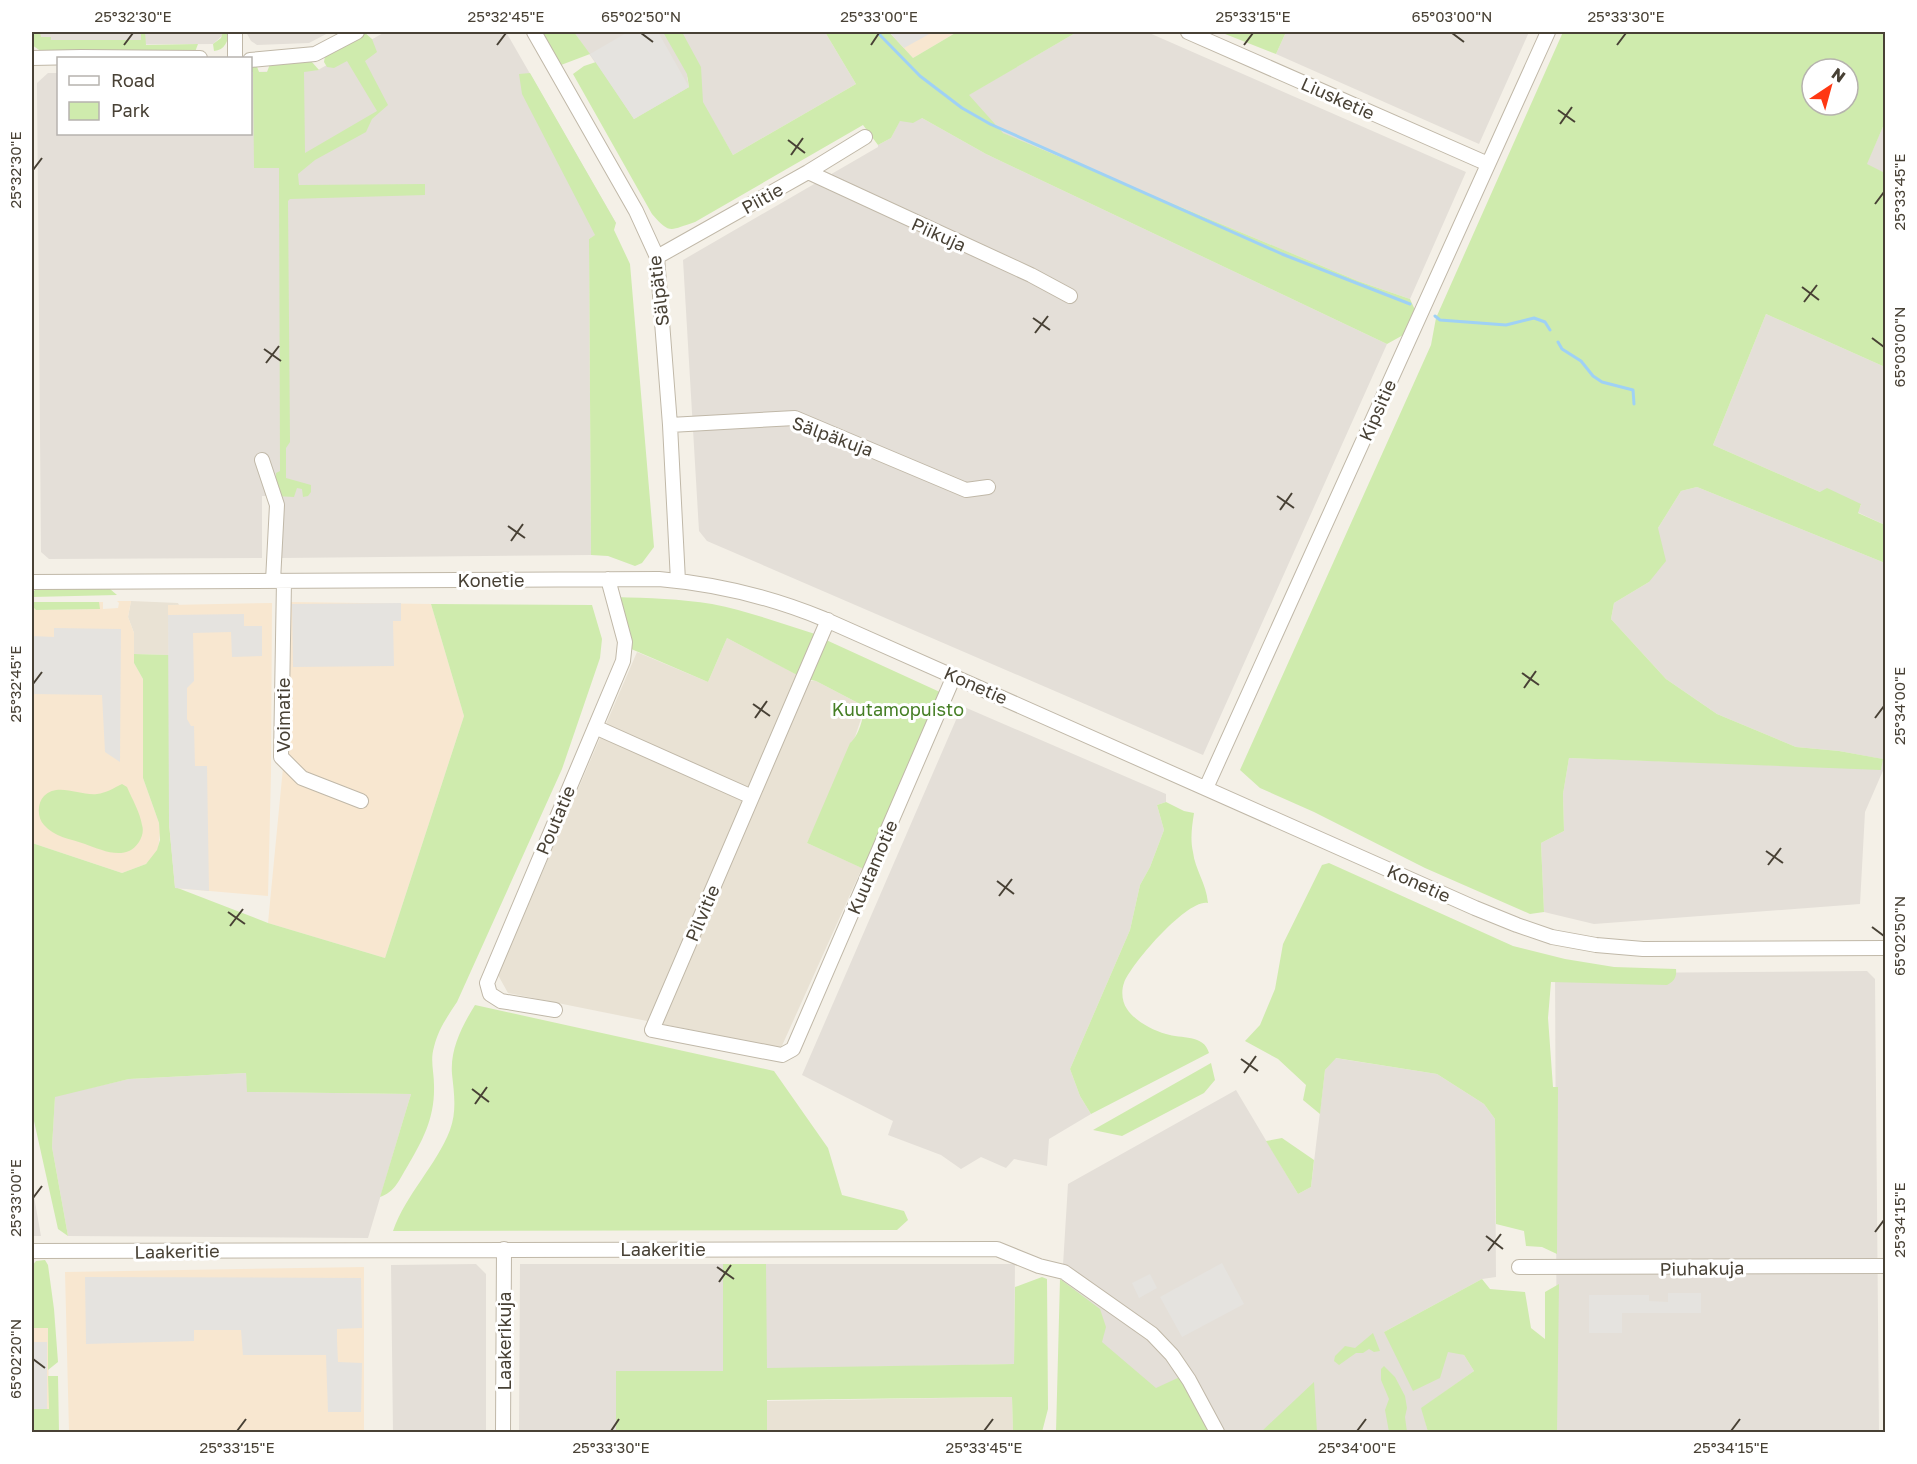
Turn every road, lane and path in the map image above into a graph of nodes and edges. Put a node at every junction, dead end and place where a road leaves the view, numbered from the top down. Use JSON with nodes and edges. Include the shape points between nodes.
{"nodes":[{"id":1,"x":235,"y":32,"type":"edge"},
{"id":2,"x":357,"y":32,"type":"edge"},
{"id":3,"x":534,"y":32,"type":"edge"},
{"id":4,"x":1188,"y":32,"type":"edge"},
{"id":5,"x":1548,"y":32,"type":"edge"},
{"id":6,"x":235,"y":57,"type":"edge"},
{"id":7,"x":32,"y":58,"type":"edge"},
{"id":8,"x":57,"y":58,"type":"edge"},
{"id":9,"x":252,"y":60,"type":"edge"},
{"id":10,"x":865,"y":137,"type":"dead end"},
{"id":11,"x":1488,"y":164,"type":"junction"},
{"id":12,"x":808,"y":172,"type":"junction"},
{"id":13,"x":657,"y":257,"type":"junction"},
{"id":14,"x":1070,"y":296,"type":"dead end"},
{"id":15,"x":670,"y":425,"type":"junction"},
{"id":16,"x":262,"y":460,"type":"dead end"},
{"id":17,"x":988,"y":487,"type":"dead end"},
{"id":18,"x":608,"y":579,"type":"junction"},
{"id":19,"x":678,"y":580,"type":"junction"},
{"id":20,"x":278,"y":581,"type":"junction"},
{"id":21,"x":32,"y":582,"type":"edge"},
{"id":22,"x":828,"y":620,"type":"junction"},
{"id":23,"x":954,"y":676,"type":"junction"},
{"id":24,"x":595,"y":727,"type":"junction"},
{"id":25,"x":1206,"y":788,"type":"junction"},
{"id":26,"x":752,"y":797,"type":"junction"},
{"id":27,"x":361,"y":801,"type":"dead end"},
{"id":28,"x":1886,"y":948,"type":"edge"},
{"id":29,"x":555,"y":1010,"type":"dead end"},
{"id":30,"x":652,"y":1030,"type":"joint"},
{"id":31,"x":504,"y":1249,"type":"junction"},
{"id":32,"x":32,"y":1251,"type":"edge"},
{"id":33,"x":1886,"y":1266,"type":"edge"},
{"id":34,"x":1519,"y":1267,"type":"dead end"},
{"id":35,"x":503,"y":1432,"type":"edge"},
{"id":36,"x":1217,"y":1432,"type":"edge"}],
"edges":[{"from":1,"to":6,"type":"street"},
{"from":2,"to":9,"type":"street","via":[[315,54]]},
{"from":3,"to":13,"type":"street","name":"Sälpätie","via":[[636,211]]},
{"from":4,"to":11,"type":"street","name":"Liusketie"},
{"from":5,"to":11,"type":"street","name":"Kipsitie"},
{"from":7,"to":8,"type":"street"},
{"from":10,"to":12,"type":"street","name":"Piitie"},
{"from":11,"to":25,"type":"street","name":"Kipsitie"},
{"from":12,"to":13,"type":"street","name":"Piitie"},
{"from":12,"to":14,"type":"street","name":"Piikuja"},
{"from":13,"to":15,"type":"street","name":"Sälpätie"},
{"from":15,"to":17,"type":"street","name":"Sälpäkuja","via":[[795,418],[966,490]]},
{"from":15,"to":19,"type":"street","name":"Sälpätie"},
{"from":16,"to":20,"type":"street","name":"Voimatie","via":[[277,505]]},
{"from":18,"to":19,"type":"street","name":"Konetie"},
{"from":18,"to":20,"type":"street","name":"Konetie"},
{"from":18,"to":24,"type":"street","name":"Poutatie","via":[[625,647],[623,661]]},
{"from":19,"to":22,"type":"street","name":"Konetie","via":[[743,591]]},
{"from":20,"to":21,"type":"street","name":"Konetie"},
{"from":20,"to":27,"type":"street","name":"Voimatie","via":[[281,758],[302,778]]},
{"from":22,"to":23,"type":"street","name":"Konetie"},
{"from":22,"to":26,"type":"street","name":"Pilvitie"},
{"from":23,"to":25,"type":"street","name":"Konetie"},
{"from":23,"to":30,"type":"street","name":"Kuutamotie","via":[[796,1045],[785,1054]]},
{"from":24,"to":26,"type":"street"},
{"from":24,"to":29,"type":"street","name":"Poutatie","via":[[486,983],[490,994],[501,1001]]},
{"from":25,"to":28,"type":"street","name":"Konetie","via":[[1475,908],[1552,937],[1643,949]]},
{"from":26,"to":30,"type":"street","name":"Pilvitie"},
{"from":31,"to":32,"type":"street","name":"Laakeritie"},
{"from":31,"to":35,"type":"street","name":"Laakerikuja"},
{"from":31,"to":36,"type":"street","name":"Laakeritie","via":[[997,1249],[1064,1272],[1152,1334],[1189,1380]]},
{"from":33,"to":34,"type":"street","name":"Piuhakuja"}]}
